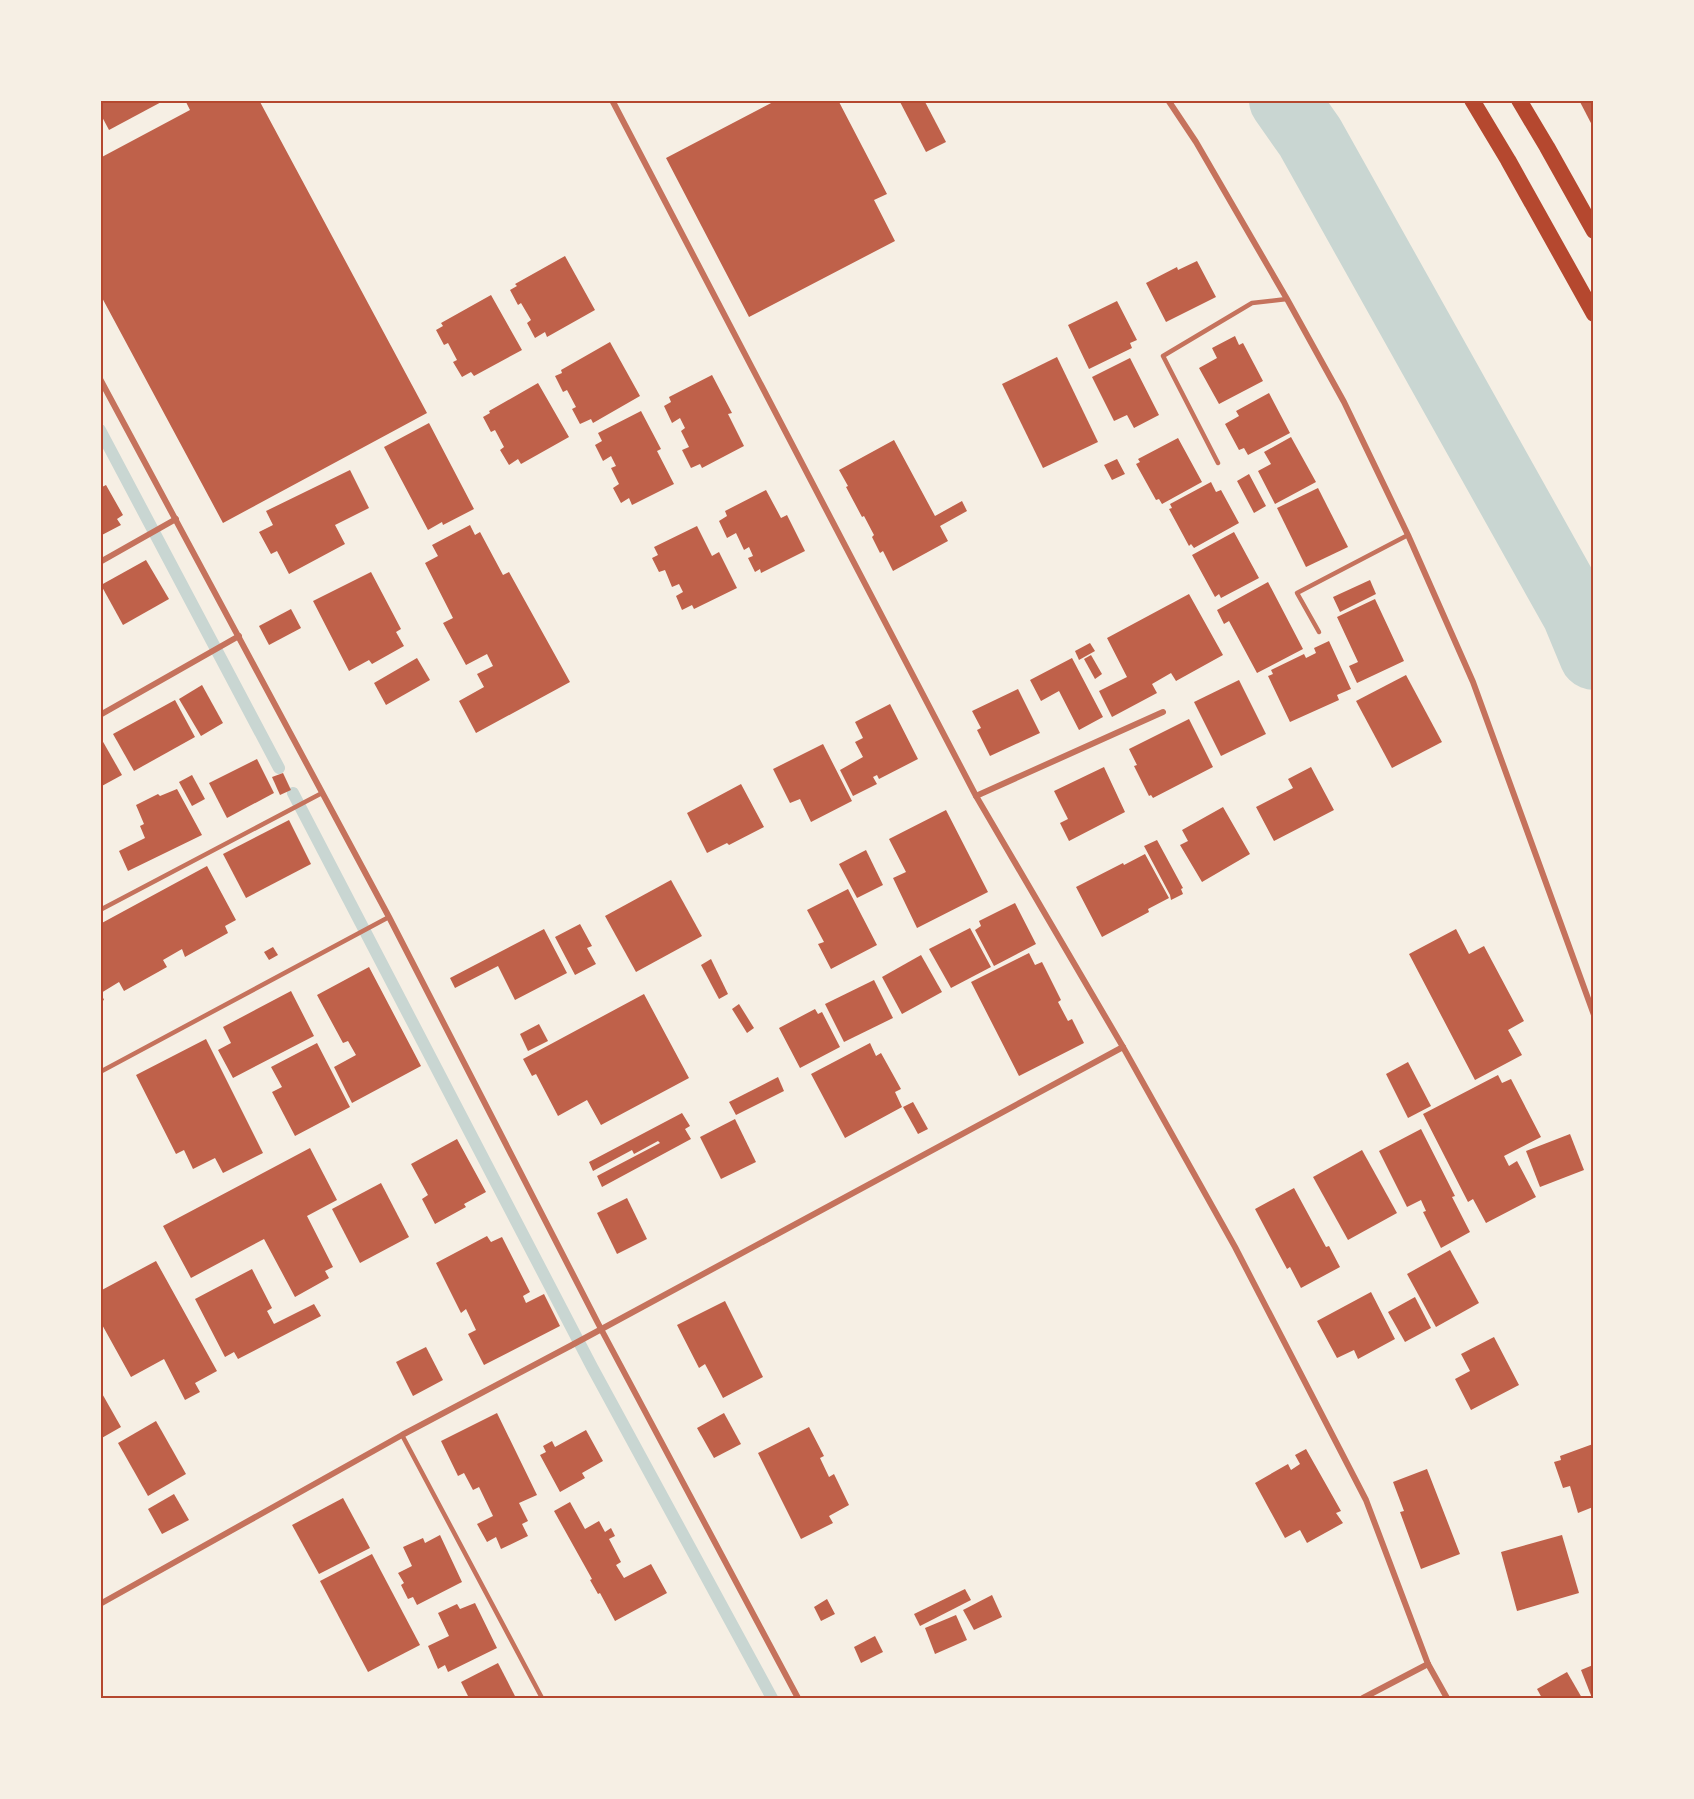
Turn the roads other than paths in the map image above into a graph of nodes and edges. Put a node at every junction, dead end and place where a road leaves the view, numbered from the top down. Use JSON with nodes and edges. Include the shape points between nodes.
{"nodes":[{"id":1,"x":612,"y":100,"type":"edge"},
{"id":2,"x":1168,"y":100,"type":"edge"},
{"id":3,"x":1472,"y":100,"type":"edge"},
{"id":4,"x":1519,"y":100,"type":"edge"},
{"id":5,"x":1593,"y":231,"type":"edge"},
{"id":6,"x":1287,"y":299,"type":"junction"},
{"id":7,"x":1593,"y":314,"type":"edge"},
{"id":8,"x":100,"y":379,"type":"edge"},
{"id":9,"x":1218,"y":463,"type":"dead end"},
{"id":10,"x":176,"y":519,"type":"junction"},
{"id":11,"x":1408,"y":535,"type":"junction"},
{"id":12,"x":100,"y":562,"type":"edge"},
{"id":13,"x":1319,"y":632,"type":"dead end"},
{"id":14,"x":239,"y":636,"type":"junction"},
{"id":15,"x":1163,"y":712,"type":"dead end"},
{"id":16,"x":100,"y":715,"type":"edge"},
{"id":17,"x":322,"y":793,"type":"junction"},
{"id":18,"x":976,"y":796,"type":"junction"},
{"id":19,"x":100,"y":910,"type":"edge"},
{"id":20,"x":389,"y":917,"type":"junction"},
{"id":21,"x":1593,"y":1015,"type":"edge"},
{"id":22,"x":1123,"y":1047,"type":"junction"},
{"id":23,"x":100,"y":1072,"type":"edge"},
{"id":24,"x":601,"y":1329,"type":"junction"},
{"id":25,"x":402,"y":1435,"type":"junction"},
{"id":26,"x":100,"y":1604,"type":"edge"},
{"id":27,"x":1428,"y":1664,"type":"junction"},
{"id":28,"x":543,"y":1698,"type":"edge"},
{"id":29,"x":798,"y":1698,"type":"edge"},
{"id":30,"x":1363,"y":1698,"type":"edge"},
{"id":31,"x":1447,"y":1698,"type":"edge"}],
"edges":[{"from":1,"to":18,"type":"street"},
{"from":2,"to":6,"type":"street"},
{"from":3,"to":7,"type":"highway"},
{"from":4,"to":5,"type":"highway"},
{"from":6,"to":9,"type":"lane","via":[[1252,303],[1163,356]]},
{"from":6,"to":11,"type":"street","via":[[1344,402]]},
{"from":8,"to":10,"type":"street"},
{"from":10,"to":12,"type":"street"},
{"from":10,"to":14,"type":"street"},
{"from":11,"to":13,"type":"lane","via":[[1297,593]]},
{"from":11,"to":21,"type":"street","via":[[1473,682]]},
{"from":14,"to":16,"type":"street"},
{"from":14,"to":17,"type":"street"},
{"from":15,"to":18,"type":"street"},
{"from":17,"to":19,"type":"lane"},
{"from":17,"to":20,"type":"street"},
{"from":18,"to":22,"type":"street"},
{"from":20,"to":23,"type":"lane"},
{"from":20,"to":24,"type":"street"},
{"from":22,"to":24,"type":"street"},
{"from":22,"to":27,"type":"street","via":[[1235,1247],[1366,1500]]},
{"from":24,"to":25,"type":"street"},
{"from":24,"to":29,"type":"street"},
{"from":25,"to":26,"type":"street"},
{"from":25,"to":28,"type":"lane"},
{"from":27,"to":30,"type":"street"},
{"from":27,"to":31,"type":"street"}]}
